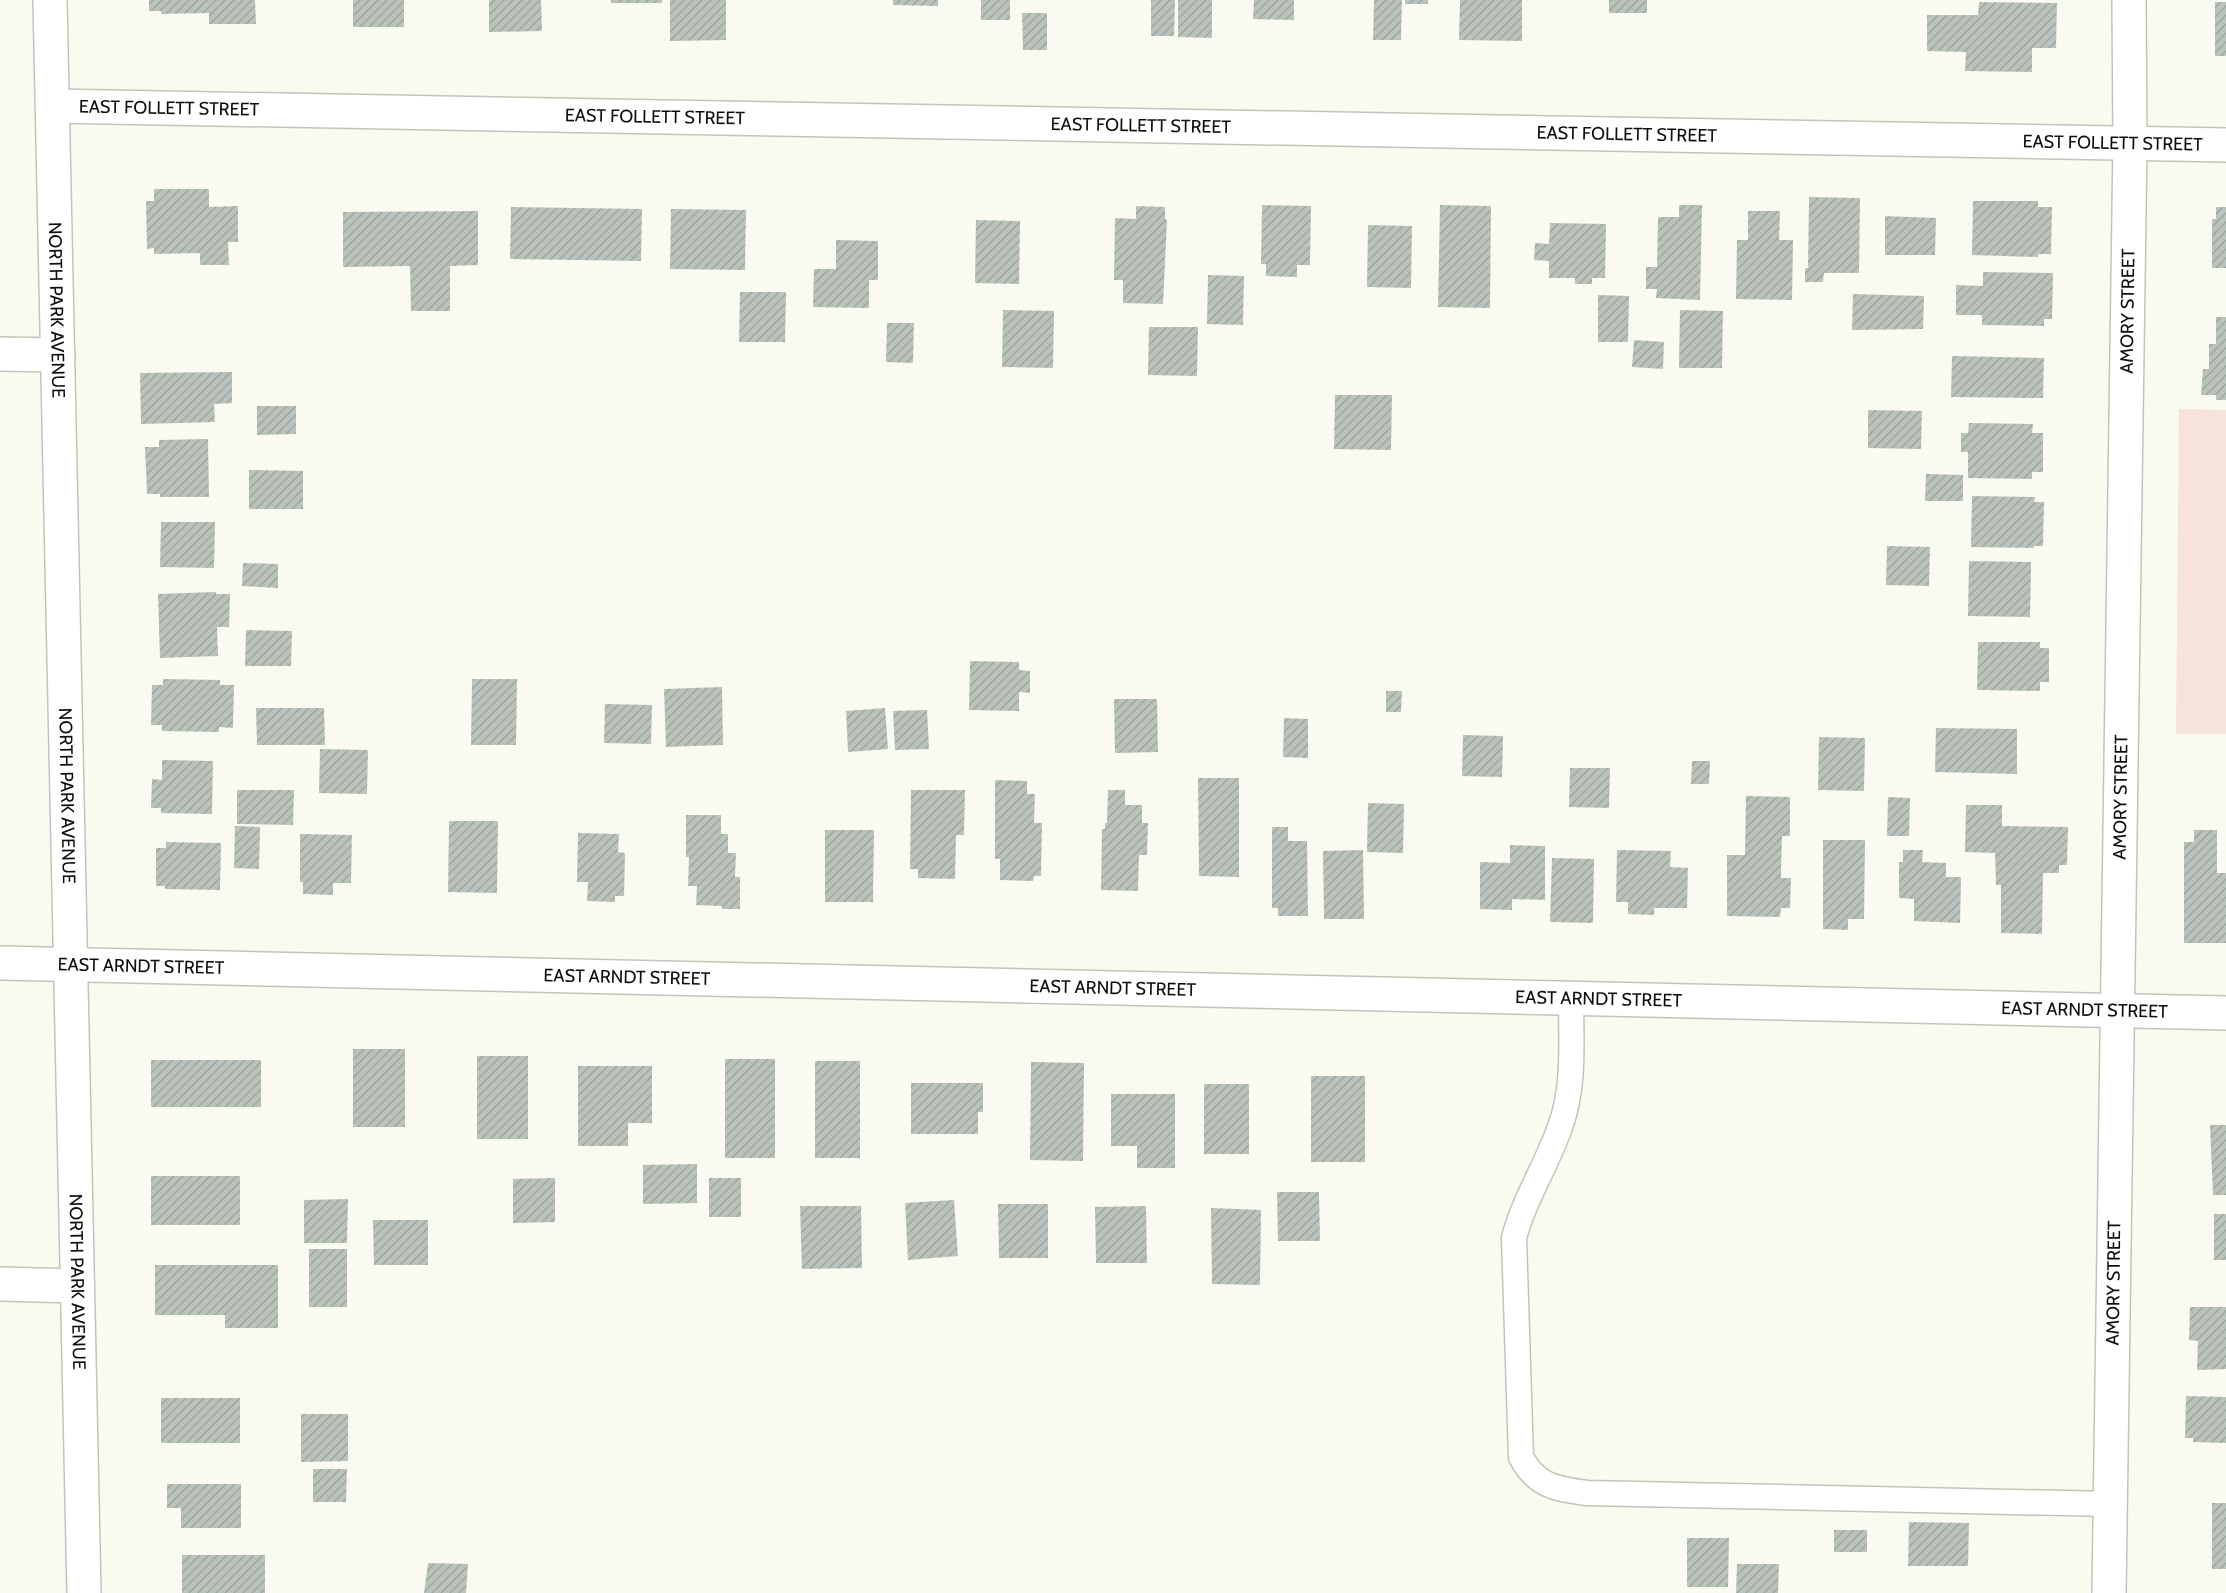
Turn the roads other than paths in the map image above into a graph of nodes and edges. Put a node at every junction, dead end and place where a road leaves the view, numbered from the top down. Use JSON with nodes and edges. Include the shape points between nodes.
{"nodes":[{"id":1,"x":50,"y":0,"type":"edge"},
{"id":2,"x":2129,"y":0,"type":"edge"},
{"id":3,"x":53,"y":106,"type":"junction"},
{"id":4,"x":2130,"y":143,"type":"junction"},
{"id":5,"x":2226,"y":145,"type":"edge"},
{"id":6,"x":0,"y":354,"type":"edge"},
{"id":7,"x":58,"y":355,"type":"junction"},
{"id":8,"x":0,"y":963,"type":"edge"},
{"id":9,"x":70,"y":965,"type":"junction"},
{"id":10,"x":1571,"y":999,"type":"junction"},
{"id":11,"x":2117,"y":1012,"type":"junction"},
{"id":12,"x":2226,"y":1013,"type":"edge"},
{"id":13,"x":0,"y":1284,"type":"edge"},
{"id":14,"x":77,"y":1286,"type":"junction"},
{"id":15,"x":2110,"y":1504,"type":"junction"},
{"id":16,"x":84,"y":1593,"type":"edge"},
{"id":17,"x":2109,"y":1593,"type":"edge"}],
"edges":[{"from":1,"to":3,"type":"street","name":"NORTH PARK AVENUE"},
{"from":2,"to":4,"type":"street","name":"AMORY STREET"},
{"from":3,"to":4,"type":"street","name":"EAST FOLLETT STREET"},
{"from":3,"to":7,"type":"street","name":"NORTH PARK AVENUE"},
{"from":4,"to":5,"type":"street","name":"EAST FOLLETT STREET"},
{"from":4,"to":11,"type":"street","name":"AMORY STREET"},
{"from":6,"to":7,"type":"street"},
{"from":7,"to":9,"type":"street","name":"NORTH PARK AVENUE"},
{"from":8,"to":9,"type":"street","name":"EAST ARNDT STREET"},
{"from":9,"to":10,"type":"street","name":"EAST ARNDT STREET"},
{"from":9,"to":14,"type":"street","name":"NORTH PARK AVENUE"},
{"from":10,"to":11,"type":"street","name":"EAST ARNDT STREET"},
{"from":10,"to":15,"type":"lane","via":[[1567,1103],[1514,1238],[1521,1457],[1527,1469],[1552,1487],[1587,1492]]},
{"from":11,"to":12,"type":"street","name":"EAST ARNDT STREET"},
{"from":11,"to":15,"type":"street","name":"AMORY STREET"},
{"from":13,"to":14,"type":"street"},
{"from":14,"to":16,"type":"street","name":"NORTH PARK AVENUE"},
{"from":15,"to":17,"type":"street","name":"AMORY STREET"}]}
